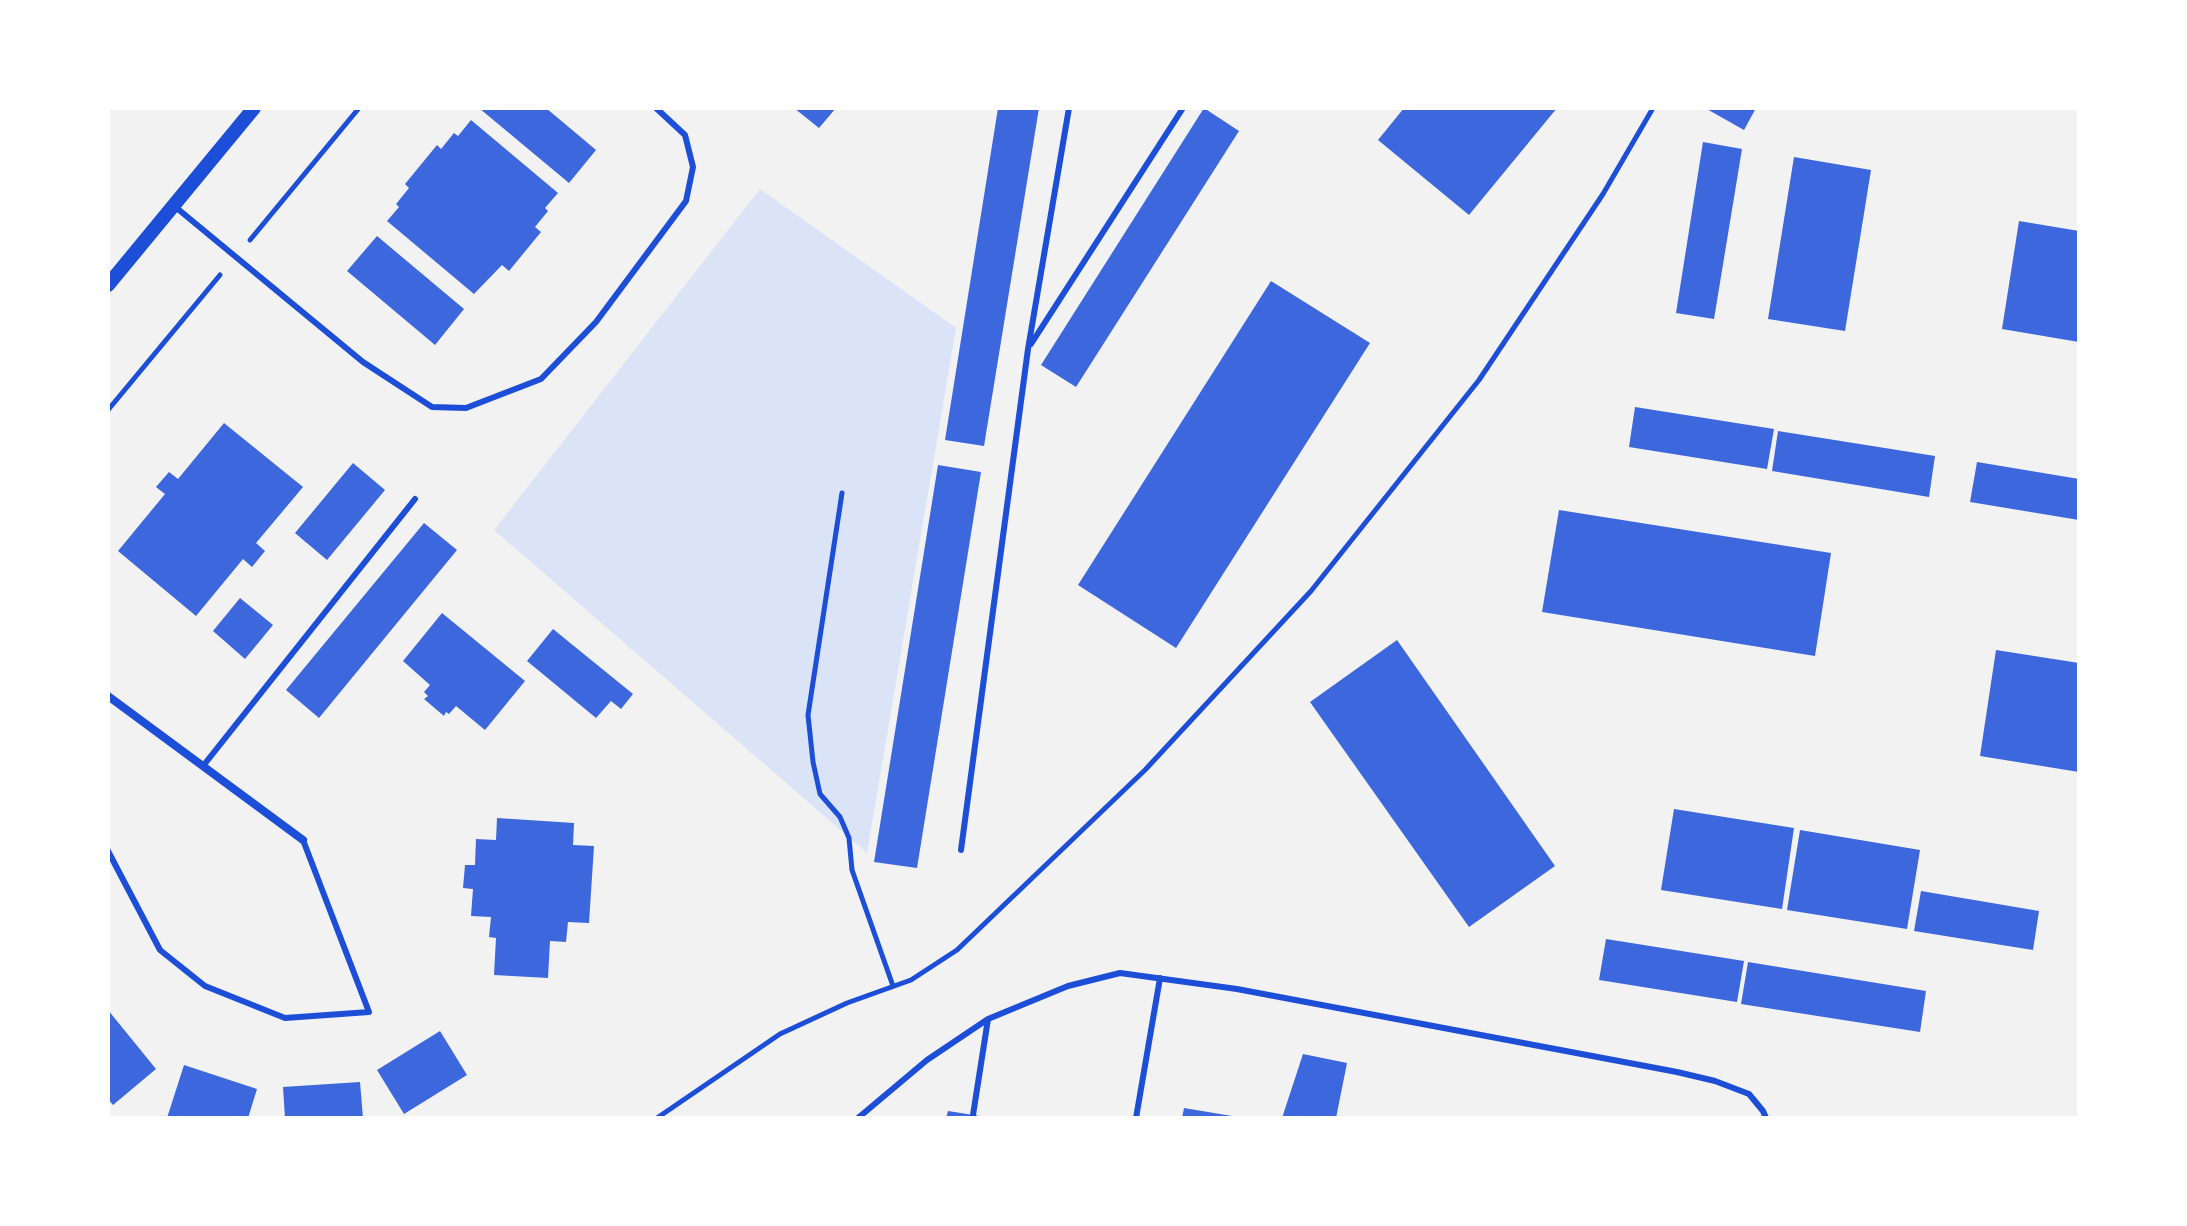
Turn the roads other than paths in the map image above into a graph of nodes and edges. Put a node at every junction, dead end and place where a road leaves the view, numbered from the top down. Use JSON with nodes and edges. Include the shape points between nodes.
{"nodes":[{"id":1,"x":254,"y":108,"type":"edge"},
{"id":2,"x":656,"y":108,"type":"edge"},
{"id":3,"x":1069,"y":108,"type":"edge"},
{"id":4,"x":1183,"y":108,"type":"edge"},
{"id":5,"x":173,"y":205,"type":"junction"},
{"id":6,"x":108,"y":285,"type":"edge"},
{"id":7,"x":1028,"y":349,"type":"junction"},
{"id":8,"x":415,"y":499,"type":"dead end"},
{"id":9,"x":108,"y":696,"type":"edge"},
{"id":10,"x":203,"y":766,"type":"junction"},
{"id":11,"x":303,"y":840,"type":"joint"},
{"id":12,"x":961,"y":850,"type":"dead end"},
{"id":13,"x":108,"y":851,"type":"edge"},
{"id":14,"x":1160,"y":978,"type":"junction"},
{"id":15,"x":988,"y":1019,"type":"junction"},
{"id":16,"x":973,"y":1115,"type":"dead end"},
{"id":17,"x":858,"y":1118,"type":"edge"},
{"id":18,"x":1136,"y":1118,"type":"edge"},
{"id":19,"x":1766,"y":1118,"type":"edge"}],
"edges":[{"from":1,"to":5,"type":"street"},
{"from":2,"to":5,"type":"lane","via":[[685,135],[693,167],[686,201],[596,322],[541,379],[466,408],[432,407],[363,362]]},
{"from":3,"to":7,"type":"lane"},
{"from":4,"to":7,"type":"lane"},
{"from":5,"to":6,"type":"street"},
{"from":7,"to":12,"type":"lane"},
{"from":8,"to":10,"type":"lane"},
{"from":9,"to":10,"type":"street"},
{"from":10,"to":11,"type":"street"},
{"from":11,"to":13,"type":"lane","via":[[369,1012],[285,1018],[205,986],[160,950]]},
{"from":14,"to":15,"type":"lane","via":[[1120,973],[1068,986]]},
{"from":14,"to":18,"type":"lane"},
{"from":14,"to":19,"type":"lane","via":[[1715,1081],[1749,1094]]},
{"from":15,"to":16,"type":"lane"},
{"from":15,"to":17,"type":"lane","via":[[927,1060]]}]}
